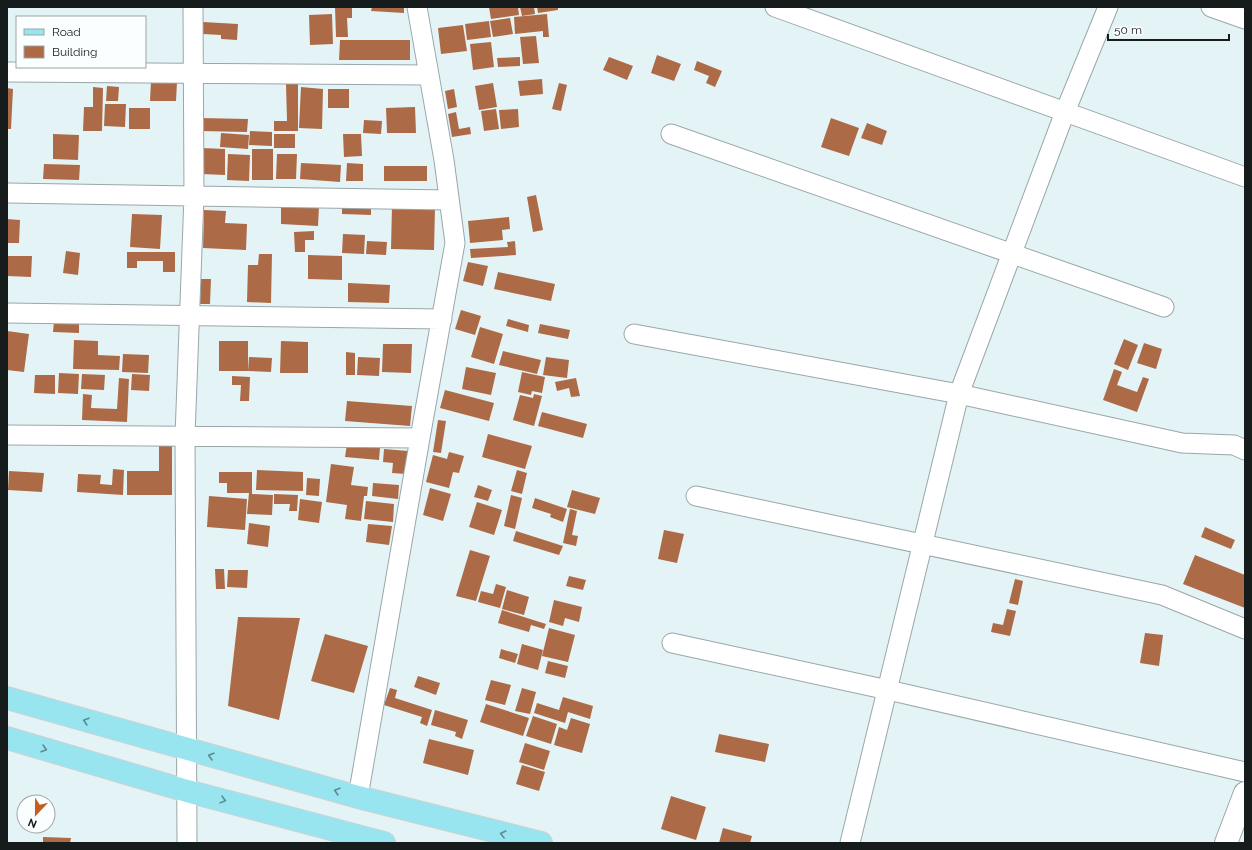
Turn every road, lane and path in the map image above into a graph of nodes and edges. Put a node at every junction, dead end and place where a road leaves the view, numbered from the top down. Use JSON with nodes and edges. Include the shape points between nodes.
{"nodes":[{"id":1,"x":194,"y":7,"type":"edge"},
{"id":2,"x":417,"y":7,"type":"edge"},
{"id":3,"x":775,"y":7,"type":"edge"},
{"id":4,"x":1108,"y":7,"type":"edge"},
{"id":5,"x":1211,"y":7,"type":"edge"},
{"id":6,"x":1245,"y":19,"type":"edge"},
{"id":7,"x":7,"y":72,"type":"edge"},
{"id":8,"x":194,"y":74,"type":"junction"},
{"id":9,"x":429,"y":75,"type":"junction"},
{"id":10,"x":1065,"y":112,"type":"junction"},
{"id":11,"x":671,"y":134,"type":"dead end"},
{"id":12,"x":1245,"y":177,"type":"edge"},
{"id":13,"x":7,"y":193,"type":"edge"},
{"id":14,"x":194,"y":196,"type":"junction"},
{"id":15,"x":450,"y":200,"type":"junction"},
{"id":16,"x":1012,"y":253,"type":"junction"},
{"id":17,"x":1164,"y":307,"type":"dead end"},
{"id":18,"x":7,"y":314,"type":"edge"},
{"id":19,"x":189,"y":316,"type":"junction"},
{"id":20,"x":442,"y":319,"type":"junction"},
{"id":21,"x":634,"y":334,"type":"dead end"},
{"id":22,"x":958,"y":394,"type":"junction"},
{"id":23,"x":7,"y":435,"type":"edge"},
{"id":24,"x":185,"y":436,"type":"junction"},
{"id":25,"x":420,"y":438,"type":"junction"},
{"id":26,"x":1245,"y":450,"type":"edge"},
{"id":27,"x":696,"y":496,"type":"dead end"},
{"id":28,"x":923,"y":543,"type":"junction"},
{"id":29,"x":1245,"y":629,"type":"edge"},
{"id":30,"x":672,"y":643,"type":"dead end"},
{"id":31,"x":888,"y":690,"type":"junction"},
{"id":32,"x":7,"y":698,"type":"edge"},
{"id":33,"x":7,"y":738,"type":"edge"},
{"id":34,"x":187,"y":749,"type":"junction"},
{"id":35,"x":1245,"y":772,"type":"edge"},
{"id":36,"x":187,"y":791,"type":"junction"},
{"id":37,"x":1245,"y":792,"type":"edge"},
{"id":38,"x":358,"y":797,"type":"junction"},
{"id":39,"x":187,"y":843,"type":"edge"},
{"id":40,"x":384,"y":843,"type":"edge"},
{"id":41,"x":541,"y":843,"type":"edge"},
{"id":42,"x":850,"y":843,"type":"edge"},
{"id":43,"x":1226,"y":843,"type":"edge"}],
"edges":[{"from":1,"to":8,"type":"street"},
{"from":2,"to":9,"type":"street"},
{"from":3,"to":10,"type":"street"},
{"from":4,"to":10,"type":"street"},
{"from":5,"to":6,"type":"street"},
{"from":7,"to":8,"type":"street"},
{"from":8,"to":9,"type":"street"},
{"from":8,"to":14,"type":"street"},
{"from":9,"to":15,"type":"street"},
{"from":10,"to":12,"type":"street"},
{"from":10,"to":16,"type":"street"},
{"from":11,"to":16,"type":"street"},
{"from":13,"to":14,"type":"street"},
{"from":14,"to":15,"type":"street"},
{"from":14,"to":19,"type":"street"},
{"from":15,"to":20,"type":"street","via":[[455,243]]},
{"from":16,"to":17,"type":"street"},
{"from":16,"to":22,"type":"street"},
{"from":18,"to":19,"type":"street"},
{"from":19,"to":20,"type":"street"},
{"from":19,"to":24,"type":"street"},
{"from":20,"to":25,"type":"street"},
{"from":21,"to":22,"type":"street"},
{"from":22,"to":26,"type":"street","via":[[1182,443],[1234,446]]},
{"from":22,"to":28,"type":"street"},
{"from":23,"to":24,"type":"street"},
{"from":24,"to":25,"type":"street"},
{"from":24,"to":34,"type":"street"},
{"from":25,"to":38,"type":"street"},
{"from":27,"to":28,"type":"street"},
{"from":28,"to":29,"type":"street","via":[[1162,595]]},
{"from":28,"to":31,"type":"street"},
{"from":30,"to":31,"type":"street"},
{"from":31,"to":35,"type":"street"},
{"from":31,"to":42,"type":"street"},
{"from":34,"to":32,"type":"main road","one_way":true},
{"from":33,"to":36,"type":"main road","one_way":true},
{"from":34,"to":36,"type":"street"},
{"from":38,"to":34,"type":"main road","one_way":true},
{"from":36,"to":39,"type":"street"},
{"from":36,"to":40,"type":"main road","one_way":true},
{"from":37,"to":43,"type":"main road"},
{"from":41,"to":38,"type":"main road","one_way":true}]}
